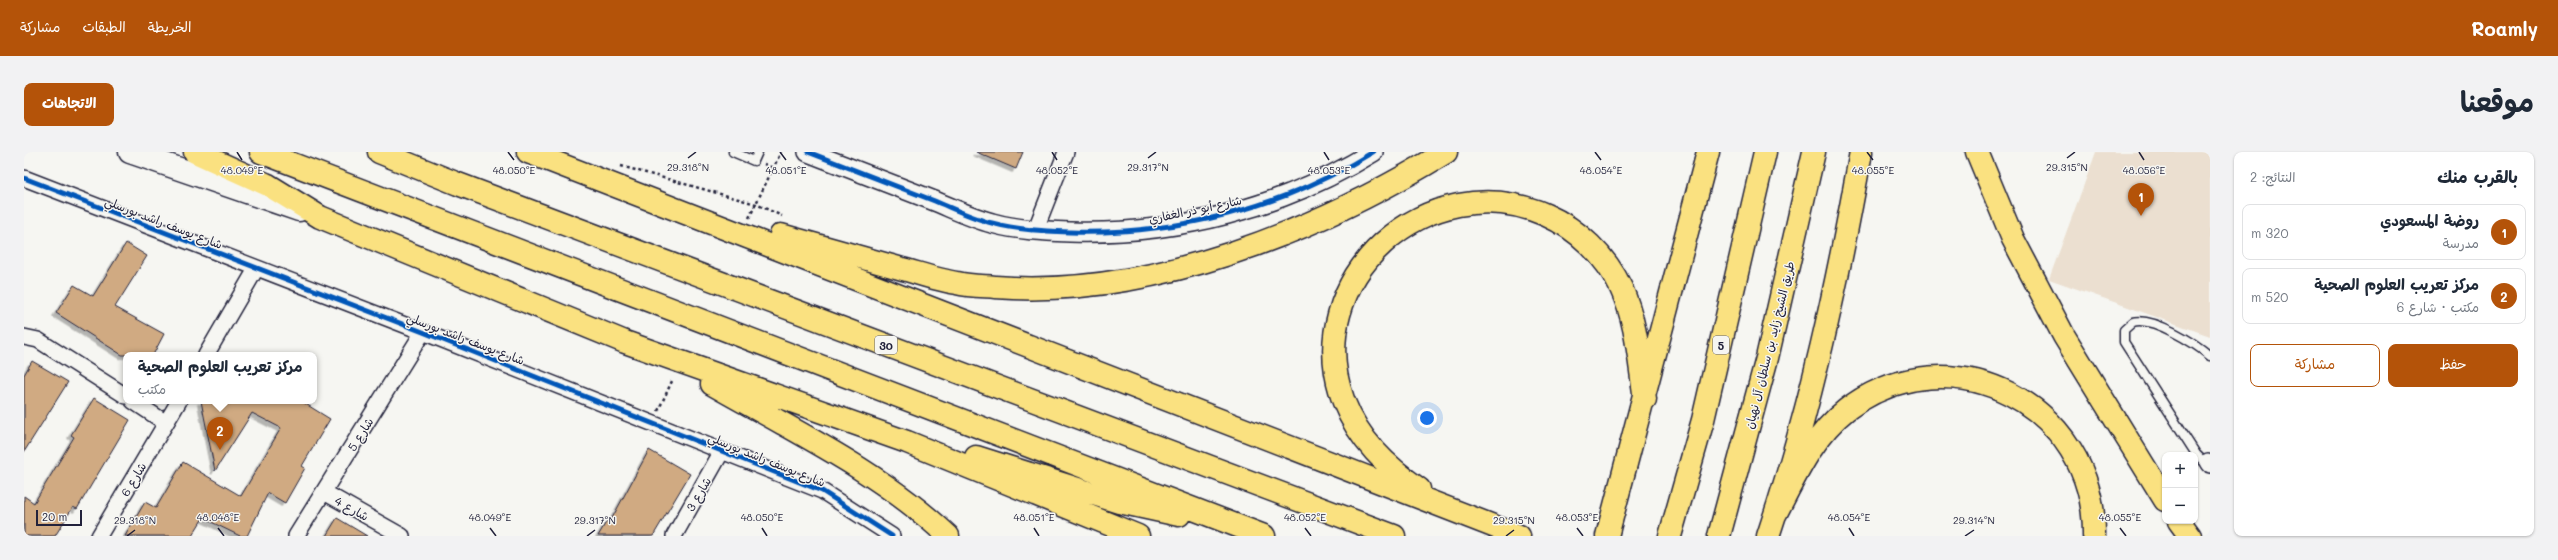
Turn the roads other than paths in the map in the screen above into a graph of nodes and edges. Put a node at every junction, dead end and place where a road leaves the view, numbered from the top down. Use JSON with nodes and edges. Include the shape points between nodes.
{"nodes":[{"id":1,"x":130,"y":152,"type":"edge"},
{"id":2,"x":195,"y":152,"type":"edge"},
{"id":3,"x":261,"y":152,"type":"edge"},
{"id":4,"x":379,"y":152,"type":"edge"},
{"id":5,"x":408,"y":152,"type":"edge"},
{"id":6,"x":528,"y":152,"type":"edge"},
{"id":7,"x":733,"y":152,"type":"edge"},
{"id":8,"x":758,"y":152,"type":"edge"},
{"id":9,"x":1066,"y":152,"type":"edge"},
{"id":10,"x":1373,"y":152,"type":"edge"},
{"id":11,"x":1446,"y":152,"type":"edge"},
{"id":12,"x":1708,"y":152,"type":"edge"},
{"id":13,"x":1765,"y":152,"type":"edge"},
{"id":14,"x":1814,"y":152,"type":"edge"},
{"id":15,"x":1853,"y":152,"type":"edge"},
{"id":16,"x":1861,"y":152,"type":"edge"},
{"id":17,"x":1977,"y":152,"type":"edge"},
{"id":18,"x":816,"y":154,"type":"edge"},
{"id":19,"x":24,"y":178,"type":"edge"},
{"id":20,"x":458,"y":184,"type":"junction"},
{"id":21,"x":1855,"y":186,"type":"junction"},
{"id":22,"x":666,"y":204,"type":"junction"},
{"id":23,"x":320,"y":217,"type":"junction"},
{"id":24,"x":1035,"y":231,"type":"junction"},
{"id":25,"x":256,"y":269,"type":"junction"},
{"id":26,"x":423,"y":332,"type":"junction"},
{"id":27,"x":24,"y":338,"type":"edge"},
{"id":28,"x":208,"y":352,"type":"edge"},
{"id":29,"x":2210,"y":356,"type":"edge"},
{"id":30,"x":666,"y":357,"type":"junction"},
{"id":31,"x":123,"y":394,"type":"edge"},
{"id":32,"x":1644,"y":399,"type":"junction"},
{"id":33,"x":138,"y":404,"type":"edge"},
{"id":34,"x":177,"y":404,"type":"edge"},
{"id":35,"x":166,"y":423,"type":"junction"},
{"id":36,"x":907,"y":442,"type":"junction"},
{"id":37,"x":722,"y":452,"type":"junction"},
{"id":38,"x":2210,"y":463,"type":"edge"},
{"id":39,"x":324,"y":492,"type":"junction"},
{"id":40,"x":2162,"y":495,"type":"edge"},
{"id":41,"x":1455,"y":513,"type":"junction"},
{"id":42,"x":1775,"y":515,"type":"junction"},
{"id":43,"x":2181,"y":524,"type":"edge"},
{"id":44,"x":1256,"y":533,"type":"edge"},
{"id":45,"x":883,"y":534,"type":"edge"},
{"id":46,"x":99,"y":536,"type":"edge"},
{"id":47,"x":296,"y":536,"type":"edge"},
{"id":48,"x":402,"y":536,"type":"edge"},
{"id":49,"x":674,"y":536,"type":"edge"},
{"id":50,"x":948,"y":536,"type":"edge"},
{"id":51,"x":1138,"y":536,"type":"edge"},
{"id":52,"x":1394,"y":536,"type":"edge"},
{"id":53,"x":1519,"y":536,"type":"edge"},
{"id":54,"x":1607,"y":536,"type":"edge"},
{"id":55,"x":1670,"y":536,"type":"edge"},
{"id":56,"x":1719,"y":536,"type":"edge"},
{"id":57,"x":1768,"y":536,"type":"edge"},
{"id":58,"x":2094,"y":536,"type":"edge"},
{"id":59,"x":2190,"y":536,"type":"edge"}],
"edges":[{"from":1,"to":23,"type":"main road"},
{"from":2,"to":23,"type":"highway","via":[[268,185]]},
{"from":3,"to":44,"type":"highway"},
{"from":4,"to":20,"type":"highway","number":"30"},
{"from":5,"to":20,"type":"highway"},
{"from":6,"to":22,"type":"highway"},
{"from":7,"to":8,"type":"lane","via":[[754,161]]},
{"from":9,"to":24,"type":"street"},
{"from":10,"to":24,"type":"street","name":"شارع أبو ذر الغفاري","via":[[1291,194],[1229,214],[1165,228],[1100,233]]},
{"from":11,"to":22,"type":"highway","via":[[1319,218],[1256,244],[1198,264],[1080,287],[1026,289],[958,284]]},
{"from":12,"to":32,"type":"highway"},
{"from":13,"to":55,"type":"highway","number":"5","via":[[1703,420]]},
{"from":14,"to":56,"type":"highway","name":"طريق الشيخ زايد بن سلطان آل نهيان","via":[[1767,358]]},
{"from":15,"to":21,"type":"highway"},
{"from":16,"to":21,"type":"highway"},
{"from":17,"to":40,"type":"highway","via":[[2013,239],[2064,336]]},
{"from":18,"to":24,"type":"street","name":"شارع أبو ذر الغفاري","via":[[992,223]]},
{"from":19,"to":25,"type":"street","name":"شارع يوسف راشد بورسلي"},
{"from":20,"to":52,"type":"highway","number":"30"},
{"from":21,"to":42,"type":"highway","via":[[1845,242],[1804,414]]},
{"from":22,"to":41,"type":"highway"},
{"from":23,"to":30,"type":"highway"},
{"from":25,"to":26,"type":"street","name":"شارع يوسف راشد بورسلي"},
{"from":25,"to":28,"type":"street"},
{"from":26,"to":37,"type":"street","name":"شارع يوسف راشد بورسلي"},
{"from":26,"to":39,"type":"street","name":"شارع 5"},
{"from":27,"to":31,"type":"street","via":[[38,340]]},
{"from":29,"to":38,"type":"lane","via":[[2180,335],[2145,321],[2133,322],[2124,330],[2124,342],[2127,347],[2199,458]]},
{"from":30,"to":36,"type":"highway"},
{"from":30,"to":50,"type":"highway","via":[[873,478],[904,498]]},
{"from":32,"to":41,"type":"highway","via":[[1636,336],[1626,299],[1607,264],[1571,229],[1550,216],[1526,207],[1490,202],[1447,207],[1410,223],[1374,251],[1347,293],[1337,331],[1338,376],[1349,414],[1375,453],[1401,476]]},
{"from":32,"to":54,"type":"highway"},
{"from":33,"to":35,"type":"street"},
{"from":34,"to":35,"type":"street","name":"شارع 6"},
{"from":35,"to":46,"type":"street","name":"شارع 6"},
{"from":36,"to":44,"type":"highway","via":[[971,455],[1119,502]]},
{"from":36,"to":51,"type":"highway"},
{"from":37,"to":45,"type":"street","name":"شارع يوسف راشد بورسلي","via":[[822,491]]},
{"from":37,"to":49,"type":"street","name":"شارع 3"},
{"from":39,"to":47,"type":"street","name":"شارع 5"},
{"from":39,"to":48,"type":"street","name":"شارع 4"},
{"from":41,"to":53,"type":"highway"},
{"from":42,"to":57,"type":"highway"},
{"from":42,"to":58,"type":"highway","via":[[1810,451],[1825,430],[1846,410],[1874,393],[1901,382],[1926,378],[1961,378],[1982,382],[2008,392],[2042,414],[2058,431],[2075,456],[2086,480],[2093,510]]},
{"from":43,"to":59,"type":"highway"}]}
